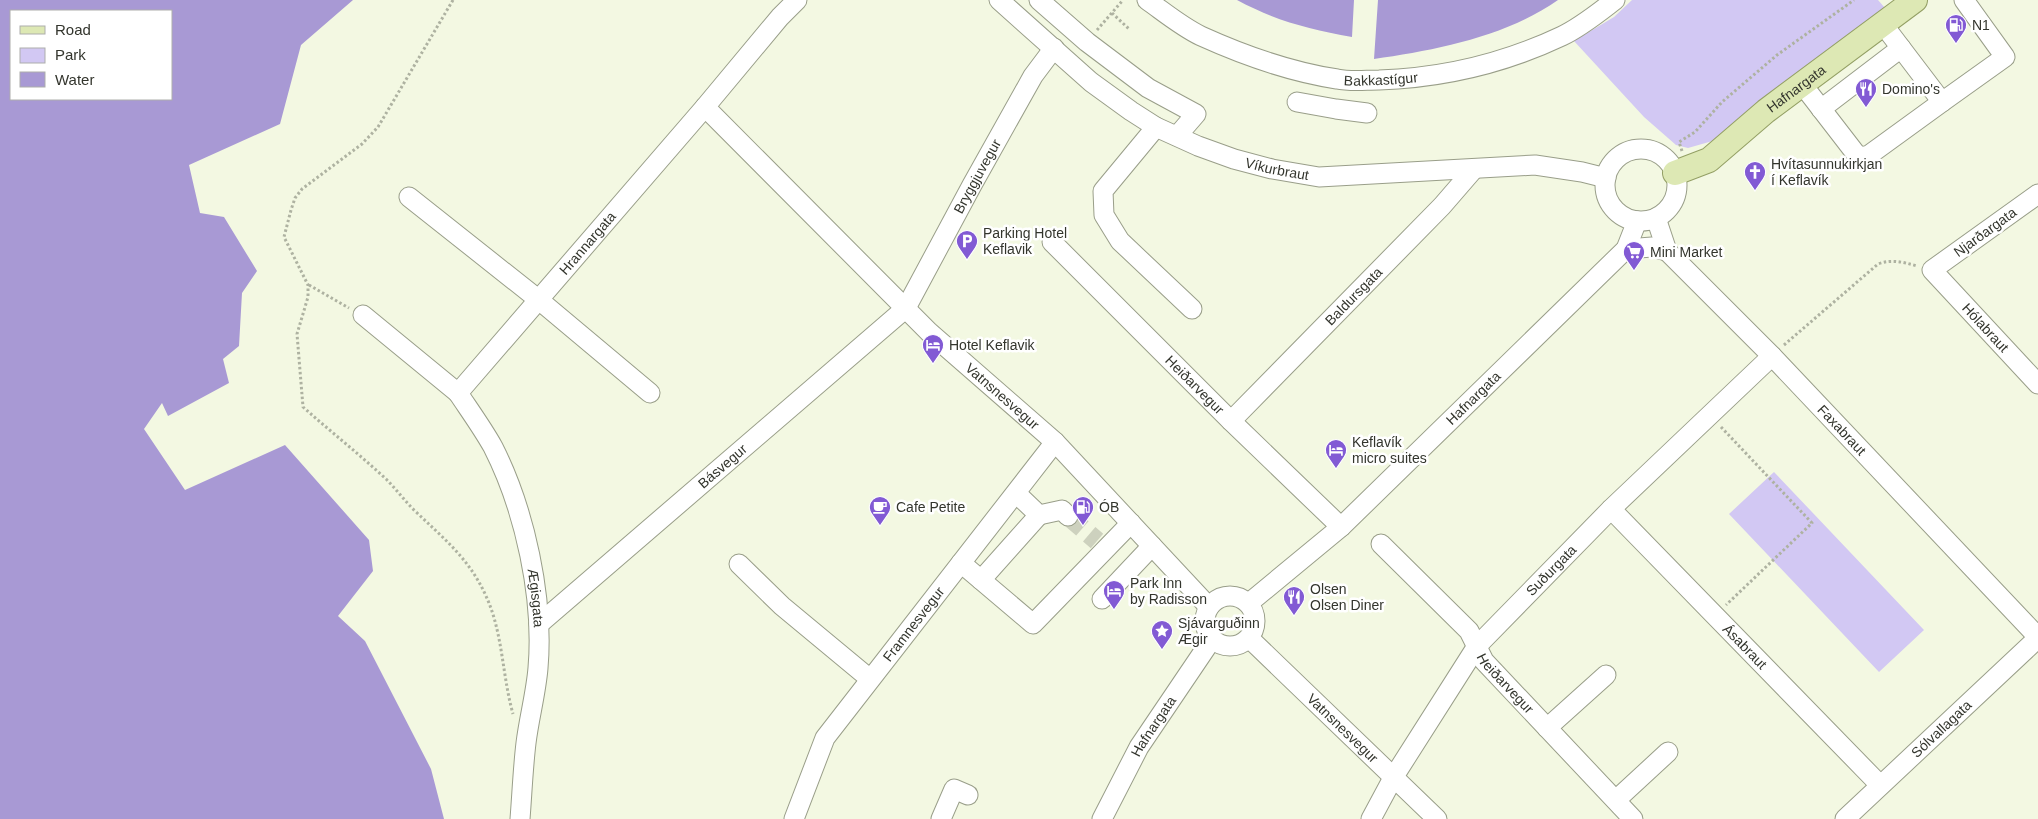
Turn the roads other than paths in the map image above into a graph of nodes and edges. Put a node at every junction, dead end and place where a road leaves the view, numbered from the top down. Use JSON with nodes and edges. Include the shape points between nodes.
{"nodes":[{"id":1,"x":797,"y":0,"type":"edge"},
{"id":2,"x":999,"y":0,"type":"edge"},
{"id":3,"x":1039,"y":0,"type":"edge"},
{"id":4,"x":1147,"y":0,"type":"edge"},
{"id":5,"x":1615,"y":0,"type":"edge"},
{"id":6,"x":1964,"y":0,"type":"edge"},
{"id":7,"x":1903,"y":3,"type":"edge"},
{"id":8,"x":1882,"y":23,"type":"junction"},
{"id":9,"x":1054,"y":48,"type":"junction"},
{"id":10,"x":1901,"y":48,"type":"junction"},
{"id":11,"x":1338,"y":79,"type":"junction"},
{"id":12,"x":1802,"y":84,"type":"junction"},
{"id":13,"x":1297,"y":102,"type":"dead end"},
{"id":14,"x":1942,"y":102,"type":"junction"},
{"id":15,"x":705,"y":107,"type":"junction"},
{"id":16,"x":1821,"y":108,"type":"junction"},
{"id":17,"x":1336,"y":109,"type":"junction"},
{"id":18,"x":1367,"y":113,"type":"dead end"},
{"id":19,"x":1156,"y":127,"type":"junction"},
{"id":20,"x":1177,"y":136,"type":"junction"},
{"id":21,"x":1474,"y":169,"type":"junction"},
{"id":22,"x":1682,"y":171,"type":"junction"},
{"id":23,"x":1606,"y":178,"type":"junction"},
{"id":24,"x":2038,"y":194,"type":"edge"},
{"id":25,"x":409,"y":197,"type":"dead end"},
{"id":26,"x":1656,"y":218,"type":"junction"},
{"id":27,"x":1638,"y":221,"type":"junction"},
{"id":28,"x":1052,"y":242,"type":"dead end"},
{"id":29,"x":1626,"y":249,"type":"junction"},
{"id":30,"x":1667,"y":251,"type":"junction"},
{"id":31,"x":1932,"y":270,"type":"joint"},
{"id":32,"x":538,"y":300,"type":"junction"},
{"id":33,"x":906,"y":308,"type":"junction"},
{"id":34,"x":1192,"y":309,"type":"dead end"},
{"id":35,"x":363,"y":315,"type":"road end"},
{"id":36,"x":1772,"y":356,"type":"junction"},
{"id":37,"x":2038,"y":384,"type":"edge"},
{"id":38,"x":458,"y":393,"type":"junction"},
{"id":39,"x":650,"y":393,"type":"dead end"},
{"id":40,"x":1231,"y":421,"type":"junction"},
{"id":41,"x":1055,"y":442,"type":"junction"},
{"id":42,"x":1016,"y":493,"type":"junction"},
{"id":43,"x":1611,"y":510,"type":"junction"},
{"id":44,"x":1039,"y":515,"type":"junction"},
{"id":45,"x":1068,"y":516,"type":"tunnel mouth"},
{"id":46,"x":1131,"y":523,"type":"junction"},
{"id":47,"x":1341,"y":527,"type":"junction"},
{"id":48,"x":1381,"y":544,"type":"dead end"},
{"id":49,"x":1152,"y":546,"type":"junction"},
{"id":50,"x":961,"y":563,"type":"junction"},
{"id":51,"x":739,"y":564,"type":"dead end"},
{"id":52,"x":981,"y":580,"type":"junction"},
{"id":53,"x":1102,"y":600,"type":"dead end"},
{"id":54,"x":1249,"y":603,"type":"junction"},
{"id":55,"x":1210,"y":607,"type":"junction"},
{"id":56,"x":539,"y":624,"type":"junction"},
{"id":57,"x":2038,"y":637,"type":"edge"},
{"id":58,"x":1249,"y":638,"type":"junction"},
{"id":59,"x":1212,"y":639,"type":"junction"},
{"id":60,"x":1477,"y":646,"type":"junction"},
{"id":61,"x":1606,"y":675,"type":"dead end"},
{"id":62,"x":870,"y":679,"type":"junction"},
{"id":63,"x":1547,"y":728,"type":"junction"},
{"id":64,"x":1668,"y":752,"type":"dead end"},
{"id":65,"x":1393,"y":778,"type":"junction"},
{"id":66,"x":1880,"y":785,"type":"junction"},
{"id":67,"x":961,"y":792,"type":"dead end"},
{"id":68,"x":1616,"y":800,"type":"junction"},
{"id":69,"x":520,"y":819,"type":"edge"},
{"id":70,"x":794,"y":819,"type":"edge"},
{"id":71,"x":941,"y":819,"type":"edge"},
{"id":72,"x":1102,"y":819,"type":"edge"},
{"id":73,"x":1371,"y":819,"type":"edge"},
{"id":74,"x":1436,"y":819,"type":"edge"},
{"id":75,"x":1633,"y":819,"type":"edge"},
{"id":76,"x":1845,"y":819,"type":"edge"}],
"edges":[{"from":1,"to":15,"type":"street","name":"Hrannargata"},
{"from":2,"to":9,"type":"street","name":"Víkurbraut"},
{"from":3,"to":20,"type":"street","via":[[1091,37],[1148,88],[1196,114]]},
{"from":4,"to":11,"type":"street","name":"Bakkastígur","via":[[1199,35],[1288,68]]},
{"from":5,"to":11,"type":"street","name":"Bakkastígur","via":[[1562,36],[1480,66],[1395,80]]},
{"from":6,"to":14,"type":"street","via":[[2005,58]]},
{"from":7,"to":8,"type":"main road","name":"Hafnargata"},
{"from":8,"to":10,"type":"street"},
{"from":8,"to":12,"type":"main road","name":"Hafnargata"},
{"from":9,"to":19,"type":"street","name":"Víkurbraut","via":[[1091,82]]},
{"from":9,"to":33,"type":"street","name":"Bryggjuvegur","via":[[1033,76]]},
{"from":10,"to":14,"type":"street"},
{"from":10,"to":16,"type":"street"},
{"from":11,"to":17,"type":"street"},
{"from":12,"to":16,"type":"street"},
{"from":12,"to":22,"type":"main road","name":"Hafnargata","via":[[1709,160]]},
{"from":13,"to":17,"type":"street"},
{"from":14,"to":16,"type":"street","via":[[1862,157],[1856,154]]},
{"from":15,"to":32,"type":"street","name":"Hrannargata"},
{"from":15,"to":33,"type":"street","name":"Vatnsnesvegur"},
{"from":17,"to":18,"type":"street"},
{"from":19,"to":20,"type":"street","name":"Víkurbraut"},
{"from":19,"to":34,"type":"street","via":[[1103,192],[1104,215],[1120,241]]},
{"from":20,"to":21,"type":"street","name":"Víkurbraut","via":[[1272,169],[1319,177]]},
{"from":21,"to":23,"type":"street","name":"Víkurbraut","via":[[1535,165]]},
{"from":21,"to":40,"type":"street","name":"Baldursgata"},
{"from":22,"to":23,"type":"street","via":[[1661,155],[1639,150],[1618,158]]},
{"from":22,"to":26,"type":"street","via":[[1672,204]]},
{"from":23,"to":27,"type":"street","via":[[1612,206],[1628,219]]},
{"from":24,"to":31,"type":"street","name":"Njarðargata"},
{"from":25,"to":32,"type":"street"},
{"from":26,"to":27,"type":"street"},
{"from":26,"to":30,"type":"street","name":"Faxabraut"},
{"from":27,"to":29,"type":"street","name":"Hafnargata"},
{"from":28,"to":40,"type":"street","name":"Heiðarvegur"},
{"from":29,"to":30,"type":"street","via":[[1652,247]]},
{"from":29,"to":47,"type":"street","name":"Hafnargata"},
{"from":30,"to":36,"type":"street","name":"Faxabraut"},
{"from":31,"to":37,"type":"street","name":"Hólabraut"},
{"from":32,"to":38,"type":"street","name":"Hrannargata"},
{"from":32,"to":39,"type":"street"},
{"from":33,"to":41,"type":"street","name":"Vatnsnesvegur"},
{"from":33,"to":56,"type":"street","name":"Básvegur"},
{"from":35,"to":38,"type":"street"},
{"from":36,"to":43,"type":"street","name":"Suðurgata"},
{"from":36,"to":57,"type":"street","name":"Faxabraut"},
{"from":38,"to":56,"type":"street","name":"Ægisgata","via":[[493,447],[510,486],[524,531]]},
{"from":40,"to":47,"type":"street","name":"Heiðarvegur"},
{"from":41,"to":42,"type":"street","name":"Framnesvegur"},
{"from":41,"to":46,"type":"street","name":"Vatnsnesvegur"},
{"from":42,"to":44,"type":"street"},
{"from":42,"to":50,"type":"street","name":"Framnesvegur"},
{"from":43,"to":60,"type":"street","name":"Suðurgata"},
{"from":43,"to":66,"type":"street","name":"Ásabraut"},
{"from":44,"to":45,"type":"street","via":[[1062,510]]},
{"from":44,"to":52,"type":"street"},
{"from":46,"to":49,"type":"street","name":"Vatnsnesvegur"},
{"from":46,"to":52,"type":"street","via":[[1102,545],[1033,624]]},
{"from":47,"to":54,"type":"street","name":"Hafnargata"},
{"from":48,"to":60,"type":"street","name":"Heiðarvegur","via":[[1469,631]]},
{"from":49,"to":53,"type":"street"},
{"from":49,"to":55,"type":"street","name":"Vatnsnesvegur"},
{"from":50,"to":52,"type":"street"},
{"from":50,"to":62,"type":"street","name":"Framnesvegur"},
{"from":51,"to":62,"type":"street","via":[[782,606]]},
{"from":54,"to":55,"type":"street","via":[[1238,597],[1225,596]]},
{"from":54,"to":58,"type":"street","via":[[1256,621]]},
{"from":55,"to":59,"type":"street","via":[[1205,623]]},
{"from":56,"to":69,"type":"street","name":"Ægisgata","via":[[538,669],[526,744]]},
{"from":57,"to":66,"type":"street","name":"Sólvallagata"},
{"from":58,"to":59,"type":"street","via":[[1235,646],[1219,644]]},
{"from":58,"to":65,"type":"street","name":"Vatnsnesvegur"},
{"from":59,"to":72,"type":"street","name":"Hafnargata","via":[[1139,747]]},
{"from":60,"to":63,"type":"street","name":"Heiðarvegur","via":[[1484,661]]},
{"from":60,"to":65,"type":"street","name":"Suðurgata"},
{"from":61,"to":63,"type":"street"},
{"from":62,"to":70,"type":"street","name":"Framnesvegur","via":[[825,738]]},
{"from":63,"to":68,"type":"street","name":"Heiðarvegur"},
{"from":64,"to":68,"type":"street"},
{"from":65,"to":73,"type":"street","name":"Suðurgata"},
{"from":65,"to":74,"type":"street","name":"Vatnsnesvegur"},
{"from":66,"to":76,"type":"street","name":"Sólvallagata"},
{"from":67,"to":71,"type":"street"},
{"from":68,"to":75,"type":"street","name":"Heiðarvegur"}]}
